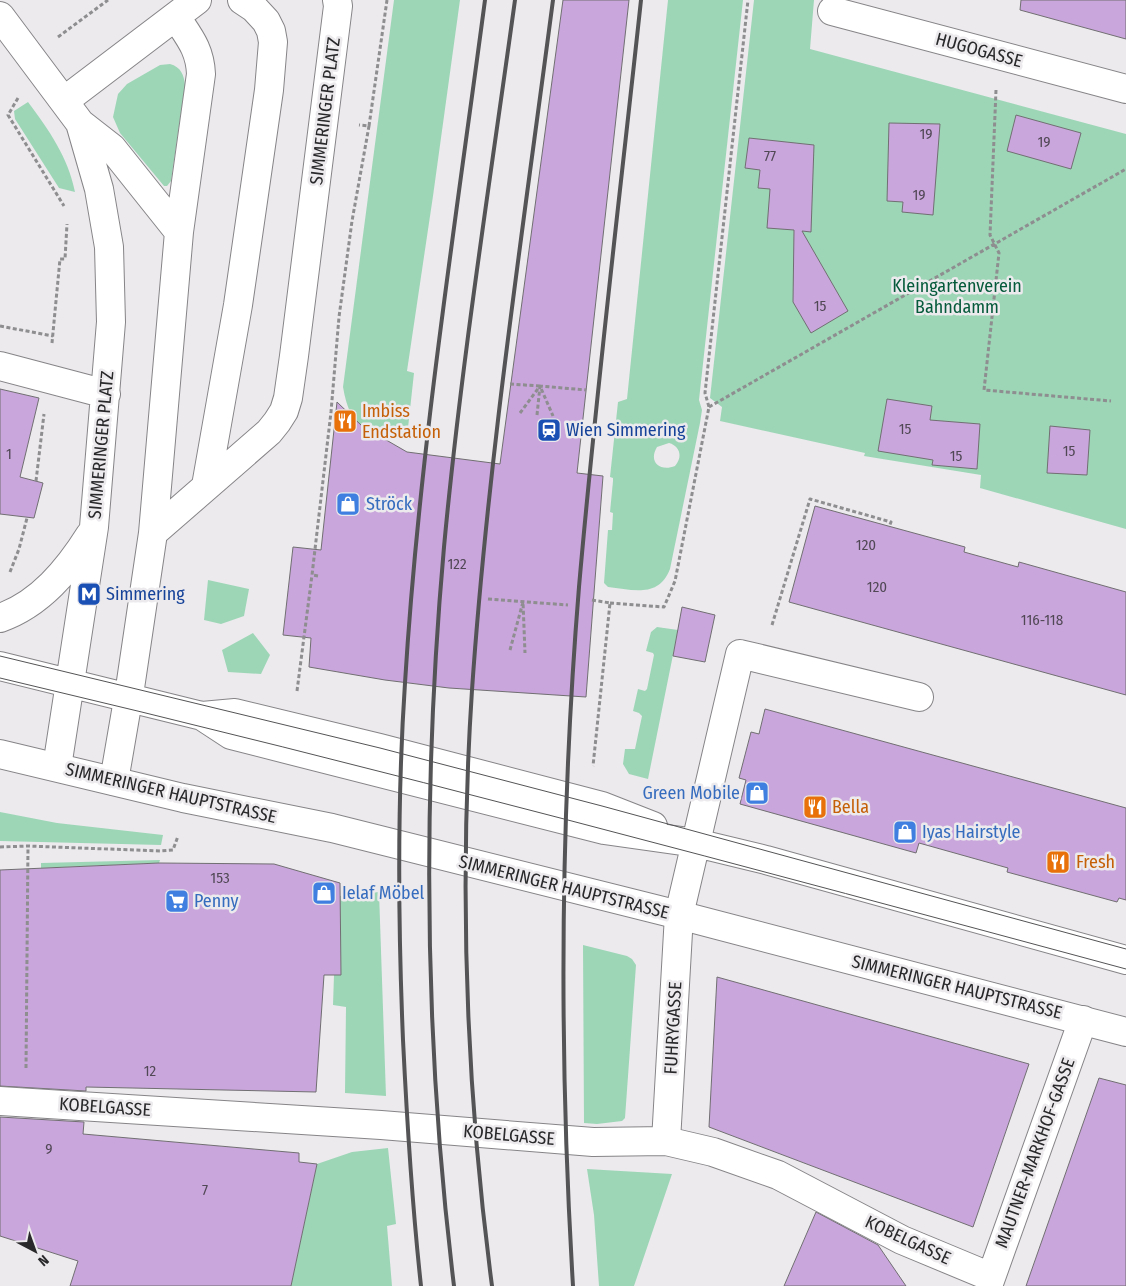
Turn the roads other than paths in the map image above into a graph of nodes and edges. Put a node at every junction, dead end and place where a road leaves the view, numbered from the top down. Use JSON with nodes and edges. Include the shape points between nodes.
{"nodes":[{"id":1,"x":197,"y":0,"type":"edge"},
{"id":2,"x":242,"y":0,"type":"edge"},
{"id":3,"x":337,"y":0,"type":"edge"},
{"id":4,"x":832,"y":11,"type":"dead end"},
{"id":5,"x":0,"y":16,"type":"edge"},
{"id":6,"x":176,"y":17,"type":"junction"},
{"id":7,"x":1126,"y":89,"type":"edge"},
{"id":8,"x":64,"y":101,"type":"junction"},
{"id":9,"x":80,"y":123,"type":"junction"},
{"id":10,"x":179,"y":232,"type":"junction"},
{"id":11,"x":0,"y":366,"type":"edge"},
{"id":12,"x":106,"y":394,"type":"junction"},
{"id":13,"x":206,"y":486,"type":"junction"},
{"id":14,"x":94,"y":527,"type":"junction"},
{"id":15,"x":153,"y":533,"type":"junction"},
{"id":16,"x":0,"y":618,"type":"edge"},
{"id":17,"x":0,"y":666,"type":"edge"},
{"id":18,"x":70,"y":685,"type":"junction"},
{"id":19,"x":919,"y":697,"type":"dead end"},
{"id":20,"x":128,"y":698,"type":"junction"},
{"id":21,"x":0,"y":754,"type":"edge"},
{"id":22,"x":57,"y":767,"type":"junction"},
{"id":23,"x":114,"y":782,"type":"junction"},
{"id":24,"x":696,"y":843,"type":"junction"},
{"id":25,"x":679,"y":915,"type":"junction"},
{"id":26,"x":1126,"y":960,"type":"edge"},
{"id":27,"x":1082,"y":1020,"type":"junction"},
{"id":28,"x":1126,"y":1032,"type":"edge"},
{"id":29,"x":12,"y":1101,"type":"edge"},
{"id":30,"x":666,"y":1141,"type":"junction"},
{"id":31,"x":989,"y":1282,"type":"edge"}],
"edges":[{"from":1,"to":6,"type":"street"},
{"from":2,"to":13,"type":"street","via":[[266,21],[273,42],[238,305]]},
{"from":3,"to":13,"type":"street","name":"SIMMERINGER PLATZ","via":[[288,398],[284,411],[269,432]]},
{"from":4,"to":7,"type":"street","name":"HUGOGASSE"},
{"from":5,"to":8,"type":"street","name":"SIMMERINGER PLATZ"},
{"from":6,"to":8,"type":"street"},
{"from":6,"to":10,"type":"street","via":[[196,48],[201,74]]},
{"from":8,"to":9,"type":"street","name":"SIMMERINGER PLATZ"},
{"from":9,"to":10,"type":"street","name":"SIMMERINGER PLATZ","via":[[112,148]]},
{"from":9,"to":12,"type":"street","name":"SIMMERINGER PLATZ","via":[[99,189],[109,247],[111,322]]},
{"from":10,"to":15,"type":"street"},
{"from":11,"to":12,"type":"street"},
{"from":12,"to":14,"type":"street","name":"SIMMERINGER PLATZ"},
{"from":13,"to":15,"type":"street","name":"SIMMERINGER PLATZ"},
{"from":14,"to":16,"type":"street","via":[[57,580],[17,612]]},
{"from":14,"to":18,"type":"street","name":"SIMMERINGER PLATZ"},
{"from":15,"to":20,"type":"street"},
{"from":17,"to":18,"type":"street"},
{"from":18,"to":20,"type":"street"},
{"from":18,"to":22,"type":"street","name":"SIMMERINGER PLATZ"},
{"from":19,"to":24,"type":"street","name":"FUHRYGASSE","via":[[740,654]]},
{"from":20,"to":23,"type":"street"},
{"from":20,"to":24,"type":"street","via":[[202,716],[231,735],[604,830]]},
{"from":21,"to":22,"type":"street","name":"SIMMERINGER HAUPTSTRASSE"},
{"from":22,"to":23,"type":"street","name":"SIMMERINGER HAUPTSTRASSE"},
{"from":23,"to":25,"type":"street","name":"SIMMERINGER HAUPTSTRASSE","via":[[332,828]]},
{"from":24,"to":25,"type":"street","name":"FUHRYGASSE"},
{"from":24,"to":26,"type":"street"},
{"from":25,"to":27,"type":"street","name":"SIMMERINGER HAUPTSTRASSE"},
{"from":25,"to":30,"type":"street","name":"FUHRYGASSE"},
{"from":27,"to":28,"type":"street","name":"SIMMERINGER HAUPTSTRASSE"},
{"from":27,"to":31,"type":"street","name":"MAUTNER-MARKHOF-GASSE"},
{"from":29,"to":30,"type":"street","name":"KOBELGASSE","via":[[593,1142]]},
{"from":30,"to":31,"type":"street","name":"KOBELGASSE","via":[[712,1152],[778,1175]]}]}
